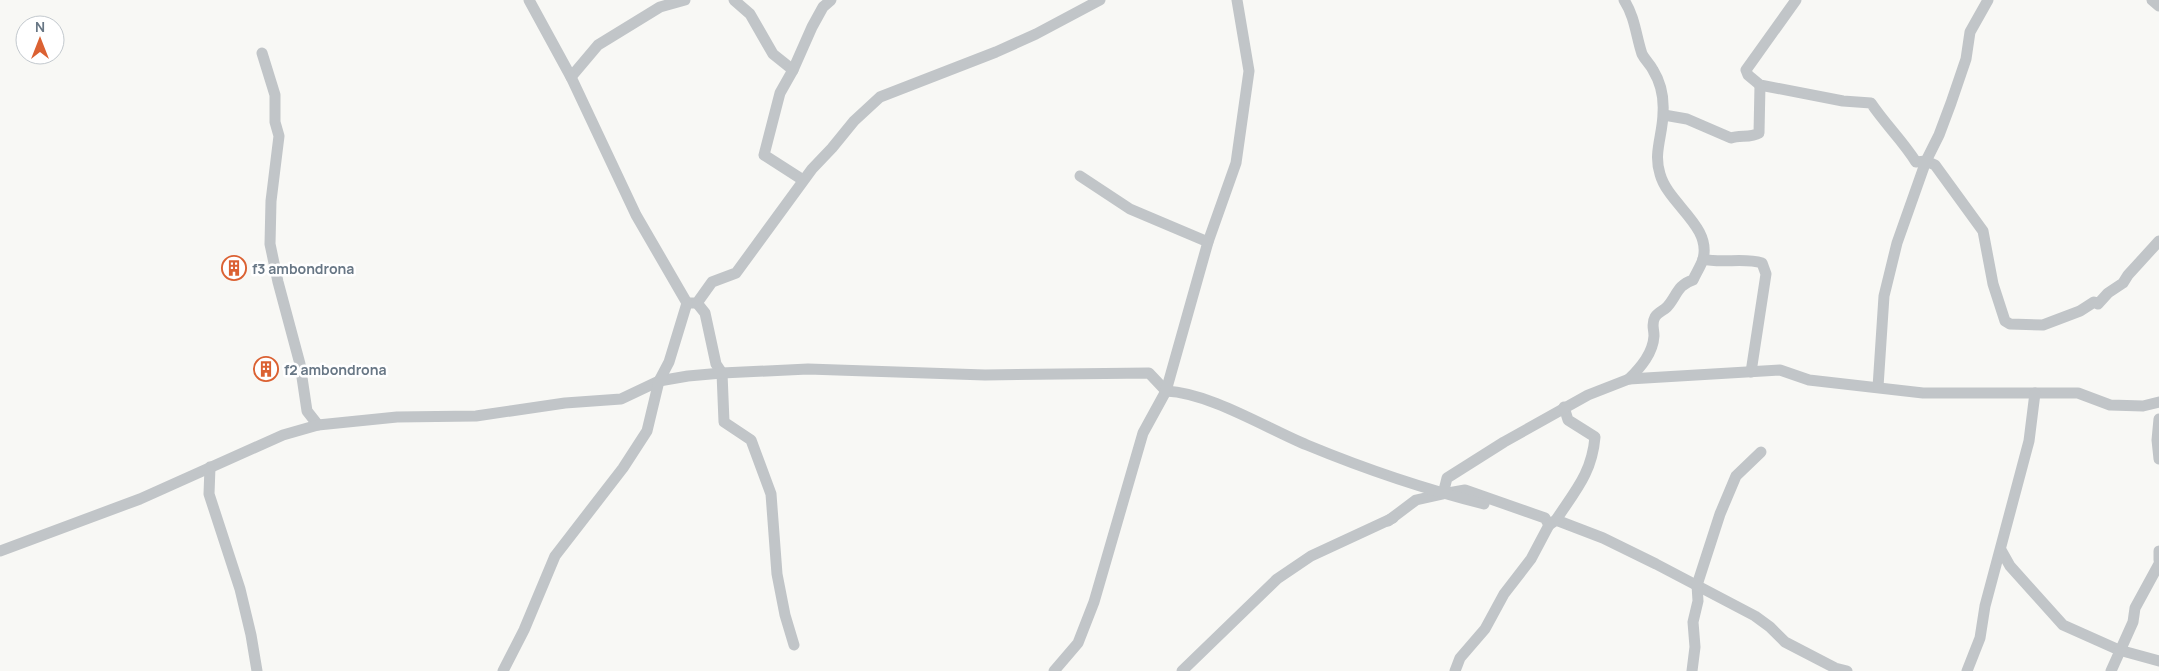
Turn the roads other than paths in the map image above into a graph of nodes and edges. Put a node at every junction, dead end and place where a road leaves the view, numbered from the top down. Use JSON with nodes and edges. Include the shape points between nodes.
{"nodes":[{"id":1,"x":529,"y":0,"type":"edge"},
{"id":2,"x":685,"y":0,"type":"edge"},
{"id":3,"x":734,"y":0,"type":"edge"},
{"id":4,"x":831,"y":0,"type":"edge"},
{"id":5,"x":1100,"y":0,"type":"edge"},
{"id":6,"x":1237,"y":0,"type":"edge"},
{"id":7,"x":1624,"y":0,"type":"edge"},
{"id":8,"x":1796,"y":0,"type":"edge"},
{"id":9,"x":1988,"y":0,"type":"edge"},
{"id":10,"x":2152,"y":0,"type":"edge"},
{"id":11,"x":2159,"y":6,"type":"edge"},
{"id":12,"x":262,"y":53,"type":"dead end"},
{"id":13,"x":793,"y":70,"type":"junction"},
{"id":14,"x":571,"y":77,"type":"junction"},
{"id":15,"x":1760,"y":85,"type":"junction"},
{"id":16,"x":1664,"y":115,"type":"junction"},
{"id":17,"x":1926,"y":161,"type":"junction"},
{"id":18,"x":1080,"y":176,"type":"dead end"},
{"id":19,"x":803,"y":180,"type":"junction"},
{"id":20,"x":2159,"y":241,"type":"edge"},
{"id":21,"x":1208,"y":242,"type":"junction"},
{"id":22,"x":1703,"y":258,"type":"junction"},
{"id":23,"x":692,"y":303,"type":"junction"},
{"id":24,"x":1751,"y":372,"type":"junction"},
{"id":25,"x":722,"y":373,"type":"junction"},
{"id":26,"x":1629,"y":379,"type":"junction"},
{"id":27,"x":659,"y":381,"type":"junction"},
{"id":28,"x":1878,"y":387,"type":"junction"},
{"id":29,"x":1166,"y":391,"type":"junction"},
{"id":30,"x":2035,"y":393,"type":"junction"},
{"id":31,"x":2159,"y":402,"type":"edge"},
{"id":32,"x":2143,"y":406,"type":"junction"},
{"id":33,"x":1564,"y":408,"type":"junction"},
{"id":34,"x":2159,"y":419,"type":"edge"},
{"id":35,"x":318,"y":425,"type":"junction"},
{"id":36,"x":1761,"y":452,"type":"dead end"},
{"id":37,"x":2159,"y":459,"type":"edge"},
{"id":38,"x":210,"y":467,"type":"junction"},
{"id":39,"x":1443,"y":494,"type":"junction"},
{"id":40,"x":1484,"y":504,"type":"dead end"},
{"id":41,"x":1553,"y":523,"type":"junction"},
{"id":42,"x":2001,"y":550,"type":"junction"},
{"id":43,"x":2159,"y":550,"type":"edge"},
{"id":44,"x":0,"y":551,"type":"edge"},
{"id":45,"x":2159,"y":560,"type":"edge"},
{"id":46,"x":2159,"y":564,"type":"edge"},
{"id":47,"x":2156,"y":578,"type":"edge"},
{"id":48,"x":1697,"y":585,"type":"junction"},
{"id":49,"x":794,"y":645,"type":"dead end"},
{"id":50,"x":2119,"y":650,"type":"junction"},
{"id":51,"x":2159,"y":662,"type":"edge"},
{"id":52,"x":256,"y":671,"type":"edge"},
{"id":53,"x":502,"y":671,"type":"edge"},
{"id":54,"x":1054,"y":671,"type":"edge"},
{"id":55,"x":1182,"y":671,"type":"edge"},
{"id":56,"x":1455,"y":671,"type":"edge"},
{"id":57,"x":1692,"y":671,"type":"edge"},
{"id":58,"x":1847,"y":671,"type":"edge"},
{"id":59,"x":1967,"y":671,"type":"edge"},
{"id":60,"x":2111,"y":671,"type":"edge"}],
"edges":[{"from":1,"to":14,"type":"street"},
{"from":2,"to":14,"type":"street","via":[[660,7],[598,44]]},
{"from":3,"to":13,"type":"street","via":[[750,14],[773,54]]},
{"from":4,"to":13,"type":"street","via":[[812,27]]},
{"from":5,"to":19,"type":"street","via":[[1012,45],[880,97],[854,121]]},
{"from":6,"to":21,"type":"street","via":[[1249,71],[1236,163]]},
{"from":7,"to":16,"type":"street","via":[[1631,10],[1643,56],[1661,88]]},
{"from":8,"to":15,"type":"street","via":[[1746,70]]},
{"from":9,"to":17,"type":"street","via":[[1970,32],[1966,59],[1939,135]]},
{"from":10,"to":11,"type":"street"},
{"from":12,"to":35,"type":"street","via":[[274,95],[279,136],[271,201],[270,244],[300,364],[307,411]]},
{"from":13,"to":19,"type":"street","via":[[780,93],[764,155]]},
{"from":14,"to":23,"type":"street","via":[[636,214]]},
{"from":15,"to":16,"type":"street","via":[[1759,133],[1755,136],[1731,138],[1687,119]]},
{"from":15,"to":17,"type":"street","via":[[1843,101],[1872,102],[1916,162]]},
{"from":16,"to":22,"type":"street","via":[[1657,154],[1660,175],[1674,202],[1704,240]]},
{"from":17,"to":20,"type":"street","via":[[1935,165],[1983,231],[1993,284],[2005,322],[2010,324],[2043,325],[2094,302],[2098,304],[2123,283]]},
{"from":17,"to":28,"type":"street","via":[[1897,243],[1884,296]]},
{"from":18,"to":21,"type":"street","via":[[1130,209]]},
{"from":19,"to":23,"type":"street","via":[[736,273],[712,282]]},
{"from":21,"to":29,"type":"street"},
{"from":22,"to":24,"type":"street","via":[[1762,263],[1766,274]]},
{"from":22,"to":26,"type":"street","via":[[1693,280],[1684,283],[1667,307],[1656,315],[1652,326],[1654,341],[1644,364]]},
{"from":23,"to":25,"type":"street","via":[[704,313],[716,364]]},
{"from":23,"to":27,"type":"street"},
{"from":24,"to":26,"type":"street"},
{"from":24,"to":28,"type":"street","via":[[1780,370],[1809,380]]},
{"from":25,"to":27,"type":"street"},
{"from":25,"to":29,"type":"street","via":[[808,369],[985,375],[1149,373]]},
{"from":25,"to":49,"type":"street","via":[[724,422],[751,440],[771,494],[777,574]]},
{"from":26,"to":33,"type":"street","via":[[1595,391]]},
{"from":27,"to":35,"type":"street","via":[[621,399],[565,403],[476,416],[396,417]]},
{"from":27,"to":53,"type":"street","via":[[646,431],[623,468],[554,556],[524,630]]},
{"from":28,"to":30,"type":"street","via":[[1923,393]]},
{"from":29,"to":39,"type":"street","via":[[1218,405],[1307,445]]},
{"from":29,"to":54,"type":"street","via":[[1143,433],[1094,602],[1078,643]]},
{"from":30,"to":32,"type":"street","via":[[2078,393],[2110,405]]},
{"from":30,"to":42,"type":"street","via":[[2029,441]]},
{"from":31,"to":32,"type":"street"},
{"from":32,"to":34,"type":"street"},
{"from":33,"to":39,"type":"street","via":[[1447,478]]},
{"from":33,"to":41,"type":"street","via":[[1568,420],[1595,437],[1593,456],[1584,478]]},
{"from":34,"to":37,"type":"street"},
{"from":35,"to":38,"type":"street","via":[[283,435]]},
{"from":36,"to":48,"type":"street","via":[[1736,476]]},
{"from":38,"to":44,"type":"street","via":[[140,499]]},
{"from":38,"to":52,"type":"street","via":[[209,494],[240,589]]},
{"from":39,"to":40,"type":"street"},
{"from":39,"to":41,"type":"street","via":[[1465,490]]},
{"from":39,"to":55,"type":"street","via":[[1416,500],[1388,521],[1311,556],[1277,579]]},
{"from":41,"to":48,"type":"street","via":[[1603,538]]},
{"from":41,"to":56,"type":"street","via":[[1504,594],[1485,629],[1460,658]]},
{"from":42,"to":50,"type":"street","via":[[2010,566],[2062,625]]},
{"from":42,"to":59,"type":"street","via":[[1985,606],[1980,638]]},
{"from":43,"to":45,"type":"street"},
{"from":46,"to":47,"type":"street"},
{"from":47,"to":50,"type":"street","via":[[2136,608],[2134,622]]},
{"from":48,"to":57,"type":"street"},
{"from":48,"to":58,"type":"street","via":[[1755,616],[1785,642],[1834,668]]},
{"from":50,"to":51,"type":"street"},
{"from":50,"to":60,"type":"street"}]}
